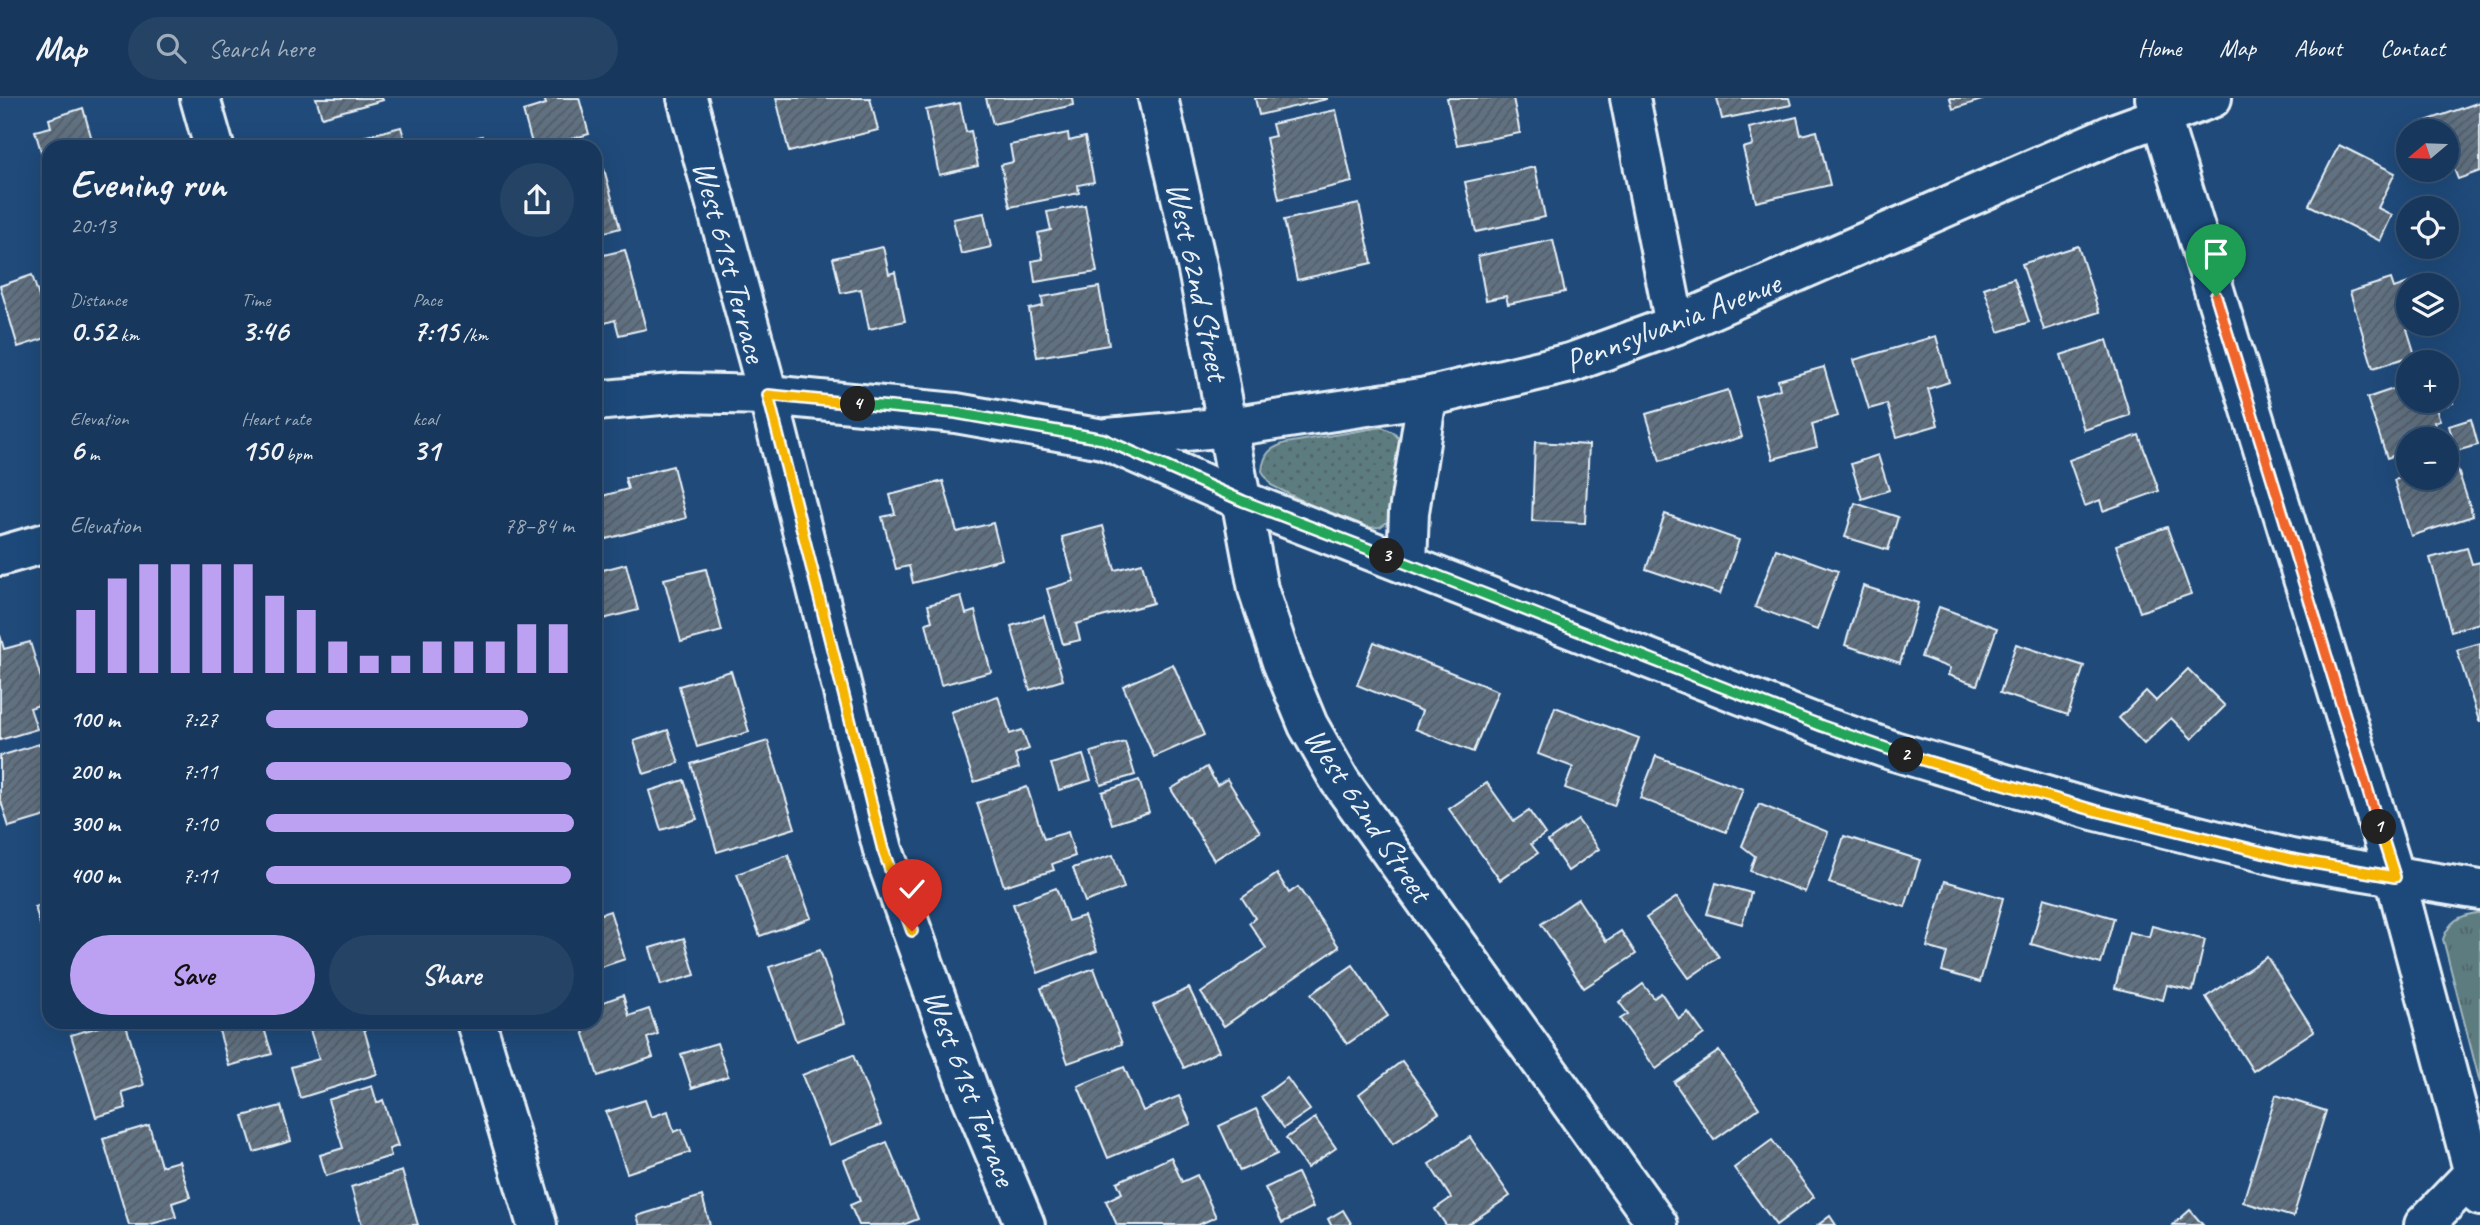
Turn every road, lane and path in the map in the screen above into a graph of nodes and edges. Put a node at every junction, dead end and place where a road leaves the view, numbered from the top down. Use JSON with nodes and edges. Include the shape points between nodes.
{"nodes":[{"id":1,"x":200,"y":98,"type":"edge"},
{"id":2,"x":687,"y":98,"type":"edge"},
{"id":3,"x":1158,"y":98,"type":"edge"},
{"id":4,"x":1630,"y":98,"type":"edge"},
{"id":5,"x":2212,"y":98,"type":"edge"},
{"id":6,"x":2158,"y":107,"type":"edge"},
{"id":7,"x":212,"y":140,"type":"edge"},
{"id":8,"x":1675,"y":326,"type":"junction"},
{"id":9,"x":768,"y":395,"type":"junction"},
{"id":10,"x":1427,"y":397,"type":"junction"},
{"id":11,"x":602,"y":400,"type":"edge"},
{"id":12,"x":1229,"y":427,"type":"junction"},
{"id":13,"x":1103,"y":439,"type":"junction"},
{"id":14,"x":1243,"y":501,"type":"junction"},
{"id":15,"x":42,"y":543,"type":"edge"},
{"id":16,"x":0,"y":556,"type":"edge"},
{"id":17,"x":1407,"y":564,"type":"junction"},
{"id":18,"x":2395,"y":877,"type":"junction"},
{"id":19,"x":2480,"y":890,"type":"edge"},
{"id":20,"x":478,"y":1029,"type":"edge"},
{"id":21,"x":2478,"y":1178,"type":"edge"},
{"id":22,"x":537,"y":1225,"type":"edge"},
{"id":23,"x":1024,"y":1225,"type":"edge"},
{"id":24,"x":1658,"y":1225,"type":"edge"},
{"id":25,"x":2424,"y":1225,"type":"edge"}],
"edges":[{"from":1,"to":7,"type":"street"},
{"from":2,"to":9,"type":"street","name":"West 61st Terrace"},
{"from":3,"to":12,"type":"street","name":"West 62nd Street","via":[[1199,270]]},
{"from":4,"to":8,"type":"street"},
{"from":5,"to":6,"type":"street","name":"Pennsylvania Avenue"},
{"from":6,"to":8,"type":"street","name":"Pennsylvania Avenue"},
{"from":6,"to":18,"type":"street"},
{"from":8,"to":10,"type":"street","name":"Pennsylvania Avenue","via":[[1570,363]]},
{"from":9,"to":11,"type":"street","name":"Pennsylvania Avenue","via":[[682,393]]},
{"from":9,"to":13,"type":"street","name":"Pennsylvania Avenue","via":[[956,413]]},
{"from":9,"to":23,"type":"street","name":"West 61st Terrace","via":[[883,850],[970,1093]]},
{"from":10,"to":12,"type":"street","name":"Pennsylvania Avenue"},
{"from":10,"to":17,"type":"street","via":[[1409,512]]},
{"from":12,"to":13,"type":"street","name":"Pennsylvania Avenue"},
{"from":12,"to":14,"type":"street","name":"West 62nd Street"},
{"from":13,"to":14,"type":"street","name":"Pennsylvania Avenue"},
{"from":14,"to":17,"type":"street","name":"Pennsylvania Avenue"},
{"from":14,"to":24,"type":"street","name":"West 62nd Street","via":[[1258,589],[1282,662],[1308,725],[1340,781]]},
{"from":15,"to":16,"type":"street"},
{"from":17,"to":18,"type":"street","name":"Pennsylvania Avenue","via":[[1894,751],[2106,813],[2291,859]]},
{"from":18,"to":19,"type":"street","name":"Pennsylvania Avenue"},
{"from":18,"to":21,"type":"street"},
{"from":20,"to":22,"type":"street"},
{"from":21,"to":25,"type":"street"}]}
